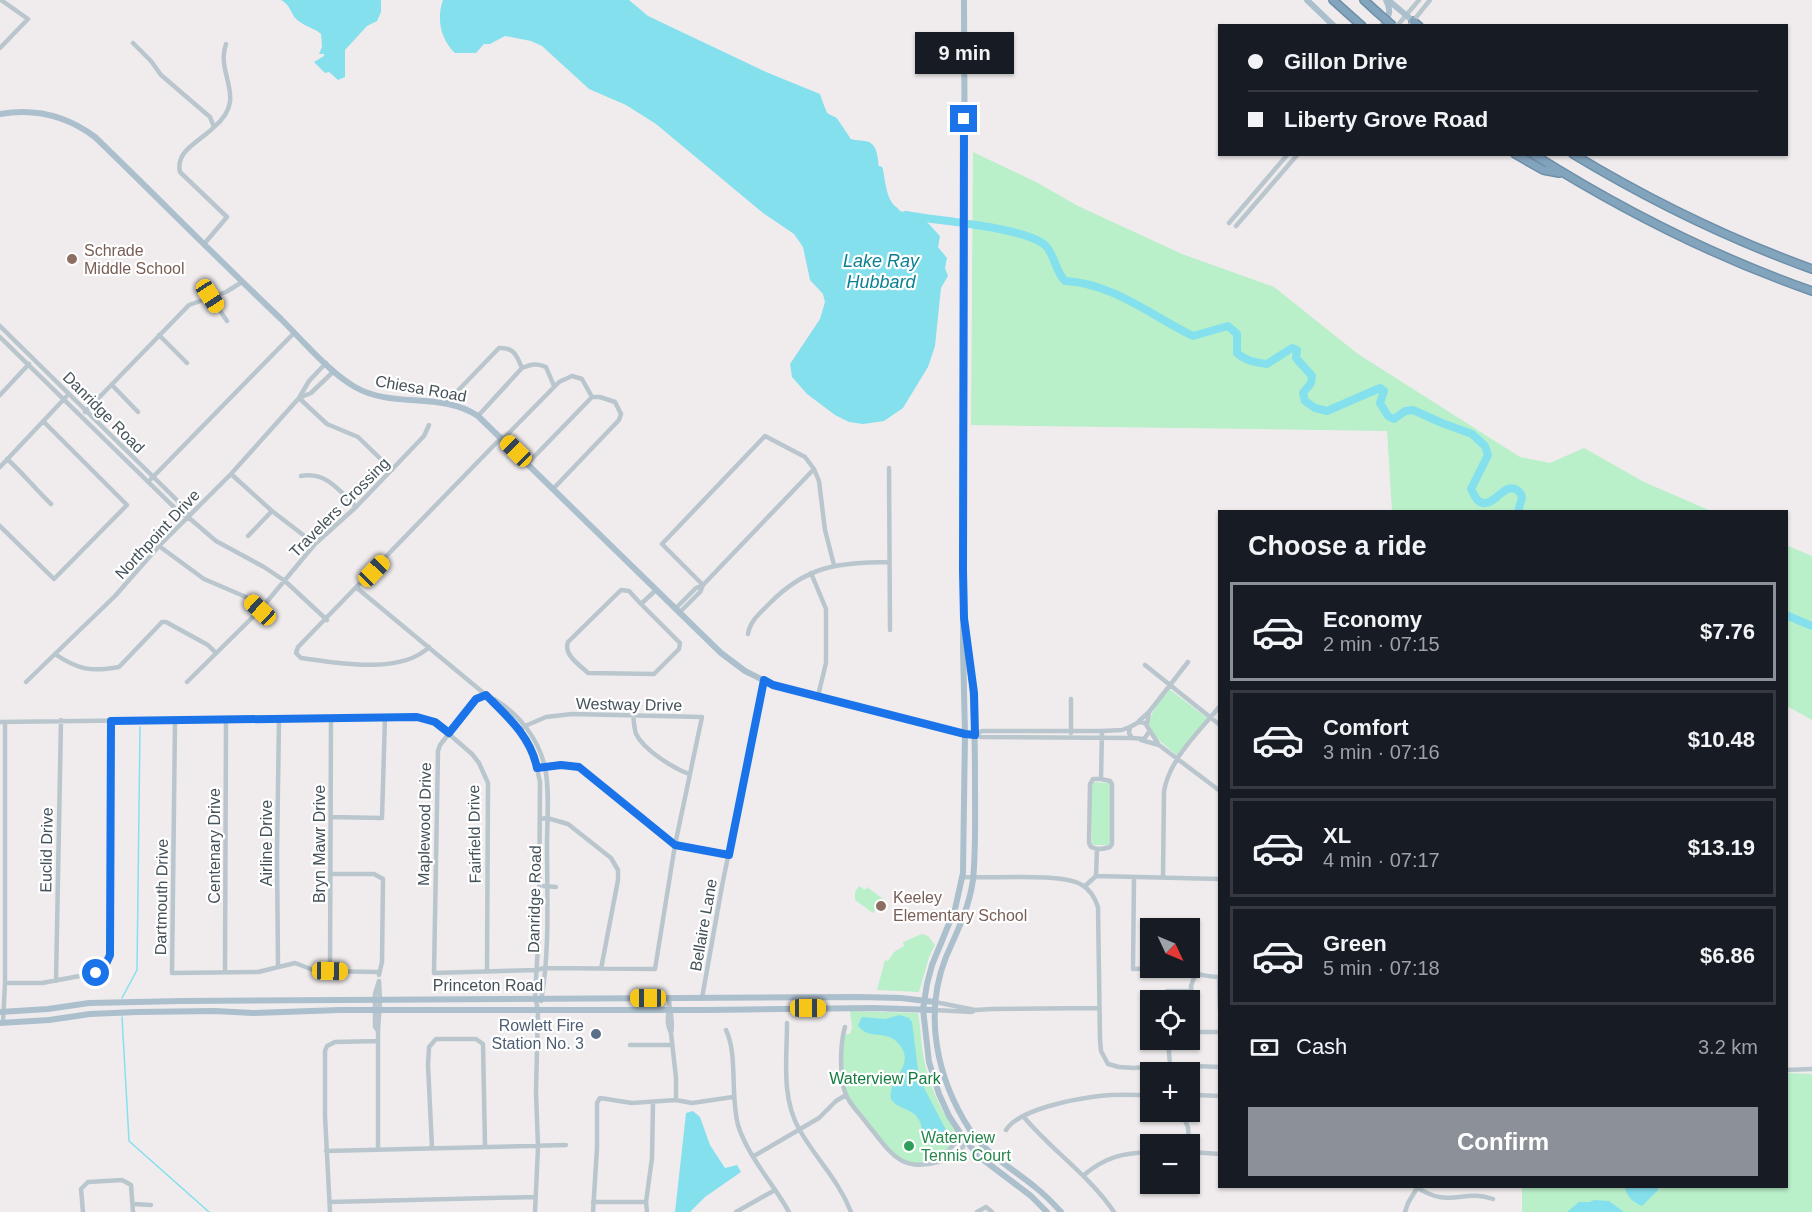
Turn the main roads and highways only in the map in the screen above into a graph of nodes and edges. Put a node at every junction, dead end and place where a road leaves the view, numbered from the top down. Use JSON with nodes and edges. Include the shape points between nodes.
{"nodes":[{"id":1,"x":964,"y":0,"type":"edge"},
{"id":2,"x":1307,"y":0,"type":"edge"},
{"id":3,"x":1333,"y":0,"type":"edge"},
{"id":4,"x":1364,"y":0,"type":"edge"},
{"id":5,"x":1387,"y":0,"type":"edge"},
{"id":6,"x":1332,"y":24,"type":"edge"},
{"id":7,"x":1360,"y":24,"type":"edge"},
{"id":8,"x":1383,"y":24,"type":"edge"},
{"id":9,"x":1392,"y":24,"type":"edge"},
{"id":10,"x":1413,"y":24,"type":"edge"},
{"id":11,"x":0,"y":114,"type":"edge"},
{"id":12,"x":1518,"y":156,"type":"edge"},
{"id":13,"x":1536,"y":156,"type":"edge"},
{"id":14,"x":1576,"y":156,"type":"edge"},
{"id":15,"x":1583,"y":156,"type":"edge"},
{"id":16,"x":1595,"y":168,"type":"junction"},
{"id":17,"x":1565,"y":174,"type":"junction"},
{"id":18,"x":1812,"y":269,"type":"edge"},
{"id":19,"x":1812,"y":291,"type":"edge"},
{"id":20,"x":964,"y":618,"type":"junction"},
{"id":21,"x":965,"y":734,"type":"junction"},
{"id":22,"x":975,"y":735,"type":"junction"},
{"id":23,"x":591,"y":998,"type":"junction"},
{"id":24,"x":784,"y":998,"type":"junction"},
{"id":25,"x":924,"y":1000,"type":"junction"},
{"id":26,"x":191,"y":1001,"type":"junction"},
{"id":27,"x":228,"y":1001,"type":"junction"},
{"id":28,"x":137,"y":1002,"type":"junction"},
{"id":29,"x":935,"y":1002,"type":"junction"},
{"id":30,"x":787,"y":1008,"type":"junction"},
{"id":31,"x":48,"y":1009,"type":"junction"},
{"id":32,"x":923,"y":1009,"type":"junction"},
{"id":33,"x":591,"y":1010,"type":"junction"},
{"id":34,"x":934,"y":1010,"type":"junction"},
{"id":35,"x":191,"y":1011,"type":"junction"},
{"id":36,"x":2,"y":1012,"type":"edge"},
{"id":37,"x":137,"y":1012,"type":"junction"},
{"id":38,"x":228,"y":1013,"type":"junction"},
{"id":39,"x":49,"y":1020,"type":"junction"},
{"id":40,"x":1,"y":1023,"type":"edge"},
{"id":41,"x":1047,"y":1212,"type":"edge"},
{"id":42,"x":1061,"y":1212,"type":"edge"}],
"edges":[{"from":1,"to":20,"type":"main road"},
{"from":2,"to":6,"type":"main road"},
{"from":3,"to":7,"type":"highway"},
{"from":4,"to":9,"type":"highway","bridge":true},
{"from":5,"to":8,"type":"main road","via":[[1390,10]]},
{"from":5,"to":10,"type":"main road"},
{"from":11,"to":21,"type":"main road","name":"Chiesa Road","via":[[50,115],[88,131],[294,333],[357,389],[458,405],[478,416],[677,611],[745,671],[773,685]]},
{"from":12,"to":17,"type":"highway","via":[[1543,170]]},
{"from":13,"to":17,"type":"highway"},
{"from":14,"to":16,"type":"highway"},
{"from":15,"to":16,"type":"highway"},
{"from":16,"to":18,"type":"highway","via":[[1694,220]]},
{"from":17,"to":19,"type":"highway","via":[[1687,238],[1764,274]]},
{"from":20,"to":21,"type":"main road"},
{"from":20,"to":22,"type":"main road"},
{"from":21,"to":22,"type":"main road","name":"Chiesa Road"},
{"from":21,"to":25,"type":"main road","via":[[962,877],[956,909],[932,965]]},
{"from":22,"to":29,"type":"main road","via":[[973,878]]},
{"from":23,"to":24,"type":"main road","name":"Princeton Road"},
{"from":23,"to":27,"type":"main road","name":"Princeton Road"},
{"from":23,"to":33,"type":"main road"},
{"from":24,"to":25,"type":"main road","name":"Princeton Road"},
{"from":24,"to":30,"type":"main road"},
{"from":25,"to":29,"type":"main road","name":"Princeton Road"},
{"from":25,"to":32,"type":"main road"},
{"from":26,"to":27,"type":"main road","name":"Princeton Road"},
{"from":26,"to":28,"type":"main road","name":"Princeton Road"},
{"from":26,"to":35,"type":"main road"},
{"from":27,"to":38,"type":"main road"},
{"from":28,"to":31,"type":"main road","name":"Princeton Road"},
{"from":28,"to":37,"type":"main road"},
{"from":29,"to":34,"type":"main road"},
{"from":30,"to":32,"type":"main road","name":"Princeton Road"},
{"from":30,"to":33,"type":"main road","name":"Princeton Road"},
{"from":31,"to":36,"type":"main road","name":"Princeton Road"},
{"from":31,"to":39,"type":"main road"},
{"from":32,"to":34,"type":"main road","name":"Princeton Road"},
{"from":32,"to":41,"type":"main road","via":[[934,1081],[949,1116],[981,1158]]},
{"from":33,"to":38,"type":"main road","name":"Princeton Road"},
{"from":34,"to":42,"type":"main road","via":[[941,1064],[972,1132]]},
{"from":35,"to":37,"type":"main road","name":"Princeton Road"},
{"from":35,"to":38,"type":"main road","name":"Princeton Road"},
{"from":37,"to":39,"type":"main road","name":"Princeton Road"},
{"from":39,"to":40,"type":"main road","name":"Princeton Road"}]}
